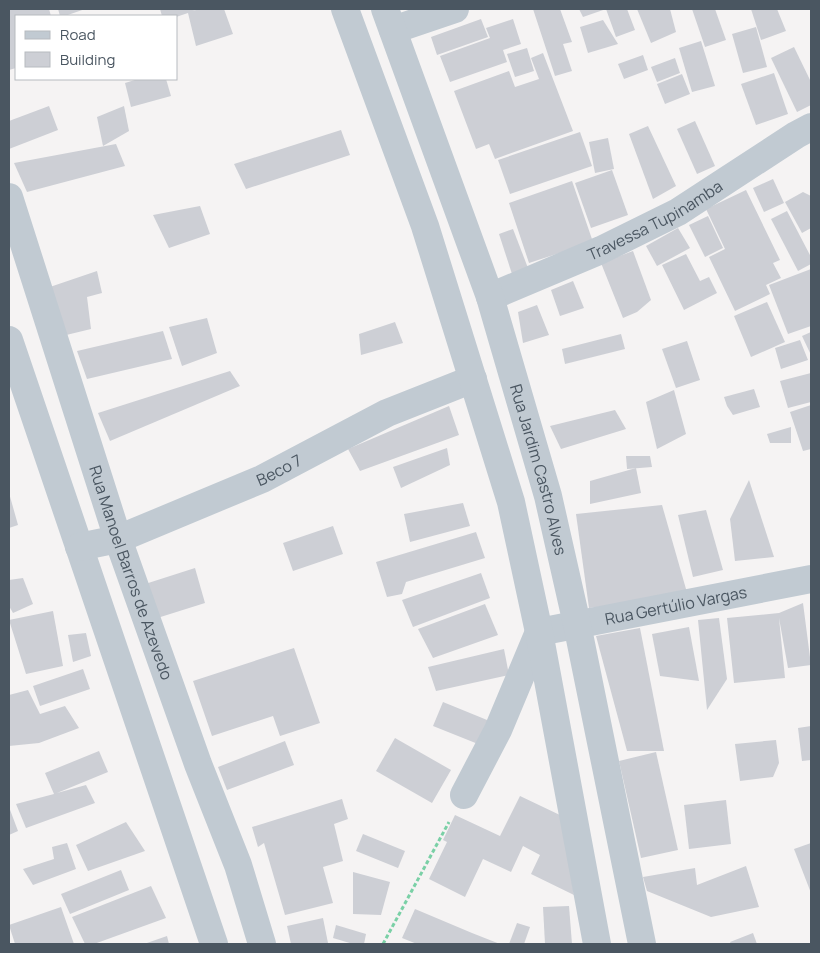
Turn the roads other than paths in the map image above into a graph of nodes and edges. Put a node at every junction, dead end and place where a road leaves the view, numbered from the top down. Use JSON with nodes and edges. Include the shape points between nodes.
{"nodes":[{"id":1,"x":346,"y":9,"type":"edge"},
{"id":2,"x":455,"y":9,"type":"edge"},
{"id":3,"x":389,"y":19,"type":"edge"},
{"id":4,"x":811,"y":127,"type":"edge"},
{"id":5,"x":9,"y":197,"type":"edge"},
{"id":6,"x":490,"y":297,"type":"junction"},
{"id":7,"x":9,"y":340,"type":"edge"},
{"id":8,"x":473,"y":379,"type":"junction"},
{"id":9,"x":118,"y":539,"type":"junction"},
{"id":10,"x":79,"y":547,"type":"junction"},
{"id":11,"x":811,"y":579,"type":"edge"},
{"id":12,"x":577,"y":624,"type":"junction"},
{"id":13,"x":539,"y":632,"type":"junction"},
{"id":14,"x":464,"y":795,"type":"road end"},
{"id":15,"x":214,"y":944,"type":"edge"},
{"id":16,"x":262,"y":944,"type":"edge"},
{"id":17,"x":598,"y":944,"type":"edge"},
{"id":18,"x":642,"y":944,"type":"edge"}],
"edges":[{"from":1,"to":8,"type":"street","via":[[425,226]]},
{"from":2,"to":3,"type":"street"},
{"from":3,"to":6,"type":"street","name":"Rua Jardim Castro Alves"},
{"from":4,"to":6,"type":"street","name":"Travessa Tupinamba","via":[[678,212],[601,250]]},
{"from":5,"to":9,"type":"street","name":"Rua Manoel Barros de Azevedo"},
{"from":6,"to":12,"type":"street","name":"Rua Jardim Castro Alves","via":[[548,496]]},
{"from":7,"to":10,"type":"street"},
{"from":8,"to":9,"type":"street","name":"Beco 7","via":[[387,413],[262,479]]},
{"from":8,"to":13,"type":"street","via":[[511,502]]},
{"from":9,"to":10,"type":"street","name":"Beco 7"},
{"from":9,"to":16,"type":"street","name":"Rua Manoel Barros de Azevedo","via":[[198,764],[238,865]]},
{"from":10,"to":15,"type":"street"},
{"from":11,"to":12,"type":"street","name":"Rua Gertúlio Vargas"},
{"from":12,"to":13,"type":"street","name":"Rua Gertúlio Vargas"},
{"from":12,"to":18,"type":"street","name":"Rua Jardim Castro Alves"},
{"from":13,"to":14,"type":"street","via":[[498,730]]},
{"from":13,"to":17,"type":"street"}]}
